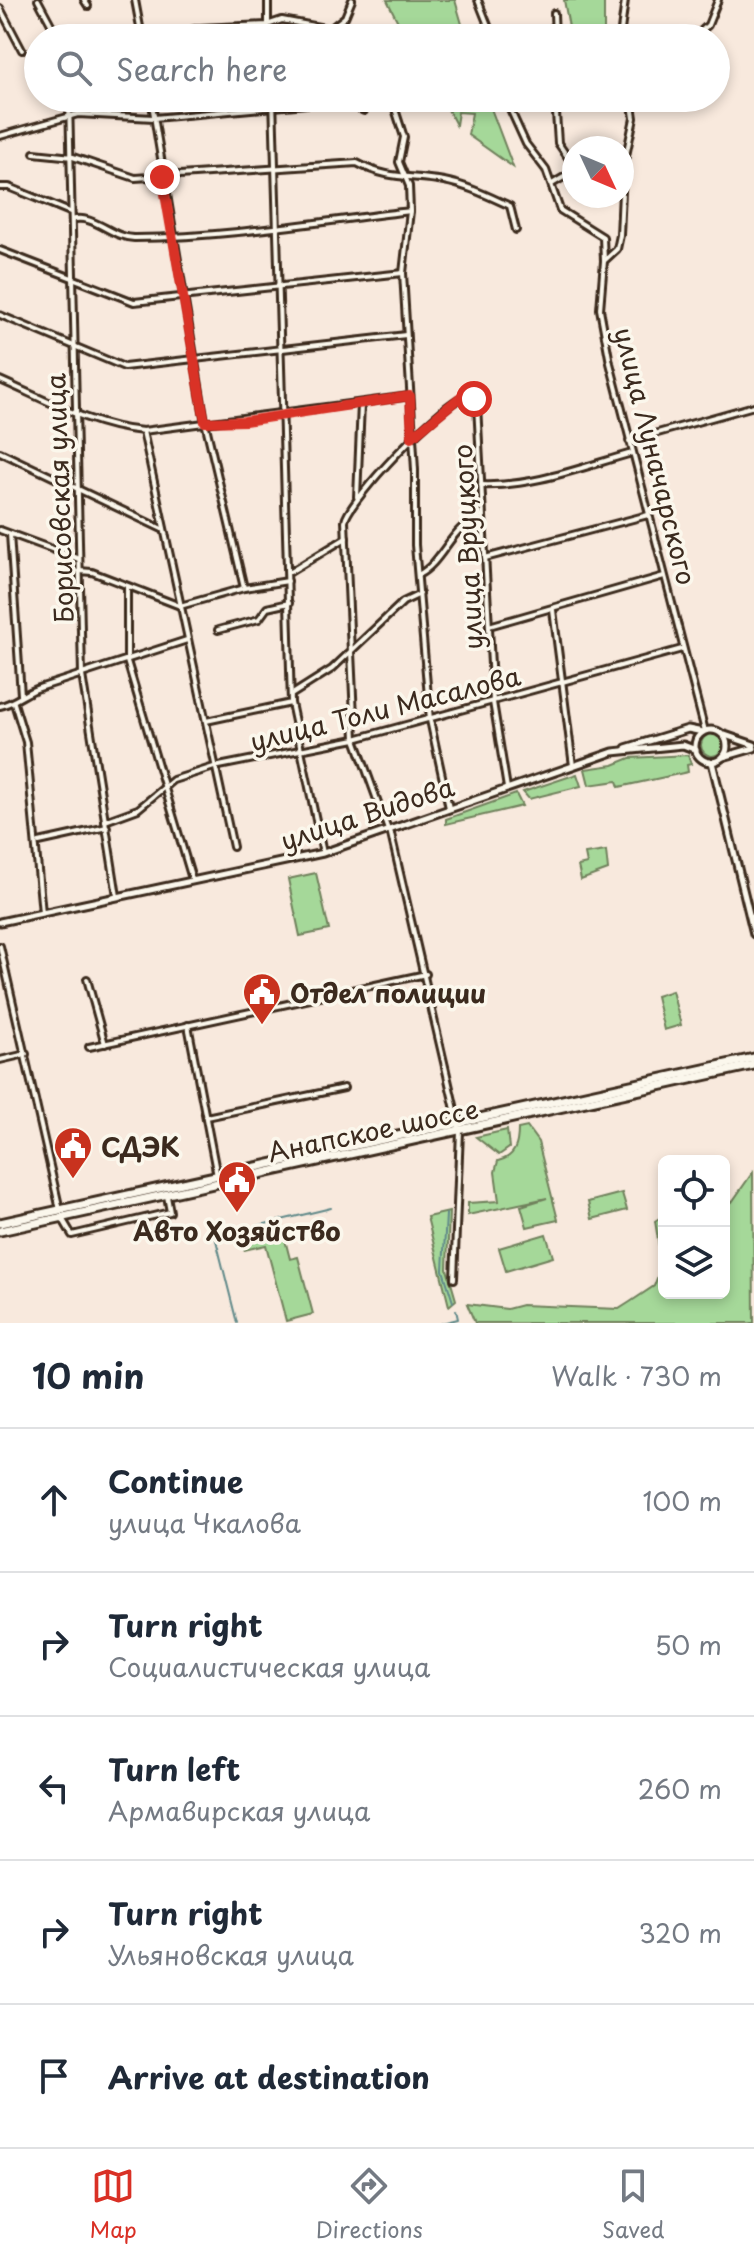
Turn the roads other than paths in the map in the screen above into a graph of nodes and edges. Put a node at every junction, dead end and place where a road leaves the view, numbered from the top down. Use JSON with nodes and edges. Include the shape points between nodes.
{"nodes":[{"id":1,"x":38,"y":0,"type":"edge"},
{"id":2,"x":84,"y":0,"type":"edge"},
{"id":3,"x":135,"y":0,"type":"edge"},
{"id":4,"x":268,"y":0,"type":"edge"},
{"id":5,"x":352,"y":0,"type":"edge"},
{"id":6,"x":478,"y":0,"type":"edge"},
{"id":7,"x":625,"y":0,"type":"edge"},
{"id":8,"x":718,"y":0,"type":"edge"},
{"id":9,"x":88,"y":6,"type":"dead end"},
{"id":10,"x":0,"y":8,"type":"edge"},
{"id":11,"x":554,"y":13,"type":"dead end"},
{"id":12,"x":51,"y":24,"type":"edge"},
{"id":13,"x":139,"y":24,"type":"edge"},
{"id":14,"x":267,"y":24,"type":"edge"},
{"id":15,"x":270,"y":24,"type":"edge"},
{"id":16,"x":303,"y":24,"type":"edge"},
{"id":17,"x":336,"y":24,"type":"edge"},
{"id":18,"x":487,"y":24,"type":"edge"},
{"id":19,"x":554,"y":24,"type":"edge"},
{"id":20,"x":622,"y":24,"type":"edge"},
{"id":21,"x":708,"y":24,"type":"edge"},
{"id":22,"x":22,"y":50,"type":"dead end"},
{"id":23,"x":71,"y":112,"type":"edge"},
{"id":24,"x":153,"y":112,"type":"edge"},
{"id":25,"x":233,"y":112,"type":"edge"},
{"id":26,"x":272,"y":112,"type":"edge"},
{"id":27,"x":396,"y":112,"type":"edge"},
{"id":28,"x":512,"y":112,"type":"edge"},
{"id":29,"x":556,"y":112,"type":"edge"},
{"id":30,"x":633,"y":112,"type":"edge"},
{"id":31,"x":71,"y":115,"type":"junction"},
{"id":32,"x":154,"y":118,"type":"junction"},
{"id":33,"x":0,"y":136,"type":"edge"},
{"id":34,"x":34,"y":153,"type":"dead end"},
{"id":35,"x":73,"y":157,"type":"junction"},
{"id":36,"x":275,"y":168,"type":"junction"},
{"id":37,"x":162,"y":177,"type":"junction"},
{"id":38,"x":406,"y":177,"type":"junction"},
{"id":39,"x":551,"y":185,"type":"junction"},
{"id":40,"x":0,"y":187,"type":"edge"},
{"id":41,"x":410,"y":211,"type":"junction"},
{"id":42,"x":70,"y":212,"type":"junction"},
{"id":43,"x":72,"y":220,"type":"junction"},
{"id":44,"x":278,"y":227,"type":"junction"},
{"id":45,"x":516,"y":230,"type":"dead end"},
{"id":46,"x":172,"y":236,"type":"junction"},
{"id":47,"x":0,"y":250,"type":"edge"},
{"id":48,"x":604,"y":261,"type":"junction"},
{"id":49,"x":403,"y":273,"type":"junction"},
{"id":50,"x":71,"y":280,"type":"junction"},
{"id":51,"x":279,"y":287,"type":"junction"},
{"id":52,"x":183,"y":298,"type":"junction"},
{"id":53,"x":0,"y":315,"type":"edge"},
{"id":54,"x":406,"y":335,"type":"junction"},
{"id":55,"x":72,"y":344,"type":"junction"},
{"id":56,"x":282,"y":349,"type":"junction"},
{"id":57,"x":196,"y":361,"type":"junction"},
{"id":58,"x":0,"y":380,"type":"edge"},
{"id":59,"x":410,"y":396,"type":"junction"},
{"id":60,"x":361,"y":403,"type":"junction"},
{"id":61,"x":754,"y":406,"type":"edge"},
{"id":62,"x":74,"y":413,"type":"junction"},
{"id":63,"x":284,"y":413,"type":"junction"},
{"id":64,"x":205,"y":422,"type":"junction"},
{"id":65,"x":143,"y":431,"type":"junction"},
{"id":66,"x":412,"y":437,"type":"junction"},
{"id":67,"x":629,"y":441,"type":"junction"},
{"id":68,"x":0,"y":452,"type":"edge"},
{"id":69,"x":632,"y":453,"type":"junction"},
{"id":70,"x":481,"y":485,"type":"junction"},
{"id":71,"x":77,"y":491,"type":"junction"},
{"id":72,"x":357,"y":497,"type":"junction"},
{"id":73,"x":648,"y":515,"type":"junction"},
{"id":74,"x":482,"y":516,"type":"junction"},
{"id":75,"x":162,"y":529,"type":"junction"},
{"id":76,"x":0,"y":530,"type":"edge"},
{"id":77,"x":10,"y":534,"type":"junction"},
{"id":78,"x":346,"y":538,"type":"junction"},
{"id":79,"x":485,"y":558,"type":"junction"},
{"id":80,"x":79,"y":559,"type":"junction"},
{"id":81,"x":79,"y":571,"type":"junction"},
{"id":82,"x":289,"y":572,"type":"junction"},
{"id":83,"x":418,"y":575,"type":"junction"},
{"id":84,"x":664,"y":576,"type":"junction"},
{"id":85,"x":288,"y":581,"type":"junction"},
{"id":86,"x":127,"y":586,"type":"junction"},
{"id":87,"x":244,"y":588,"type":"junction"},
{"id":88,"x":420,"y":594,"type":"junction"},
{"id":89,"x":289,"y":603,"type":"junction"},
{"id":90,"x":180,"y":606,"type":"junction"},
{"id":91,"x":553,"y":609,"type":"junction"},
{"id":92,"x":489,"y":626,"type":"junction"},
{"id":93,"x":218,"y":630,"type":"dead end"},
{"id":94,"x":187,"y":640,"type":"junction"},
{"id":95,"x":682,"y":649,"type":"junction"},
{"id":96,"x":352,"y":650,"type":"junction"},
{"id":97,"x":127,"y":661,"type":"junction"},
{"id":98,"x":82,"y":675,"type":"junction"},
{"id":99,"x":562,"y":682,"type":"junction"},
{"id":100,"x":21,"y":695,"type":"junction"},
{"id":101,"x":291,"y":696,"type":"junction"},
{"id":102,"x":493,"y":702,"type":"junction"},
{"id":103,"x":14,"y":703,"type":"junction"},
{"id":104,"x":291,"y":703,"type":"junction"},
{"id":105,"x":0,"y":706,"type":"edge"},
{"id":106,"x":430,"y":720,"type":"junction"},
{"id":107,"x":206,"y":721,"type":"junction"},
{"id":108,"x":704,"y":731,"type":"junction"},
{"id":109,"x":721,"y":733,"type":"junction"},
{"id":110,"x":355,"y":739,"type":"junction"},
{"id":111,"x":754,"y":747,"type":"edge"},
{"id":112,"x":298,"y":749,"type":"junction"},
{"id":113,"x":696,"y":750,"type":"junction"},
{"id":114,"x":613,"y":752,"type":"junction"},
{"id":115,"x":722,"y":758,"type":"junction"},
{"id":116,"x":712,"y":762,"type":"junction"},
{"id":117,"x":573,"y":766,"type":"junction"},
{"id":118,"x":214,"y":767,"type":"junction"},
{"id":119,"x":163,"y":787,"type":"junction"},
{"id":120,"x":507,"y":788,"type":"junction"},
{"id":121,"x":449,"y":809,"type":"junction"},
{"id":122,"x":106,"y":824,"type":"junction"},
{"id":123,"x":389,"y":830,"type":"junction"},
{"id":124,"x":38,"y":842,"type":"junction"},
{"id":125,"x":233,"y":847,"type":"dead end"},
{"id":126,"x":323,"y":853,"type":"junction"},
{"id":127,"x":192,"y":879,"type":"junction"},
{"id":128,"x":117,"y":896,"type":"junction"},
{"id":129,"x":42,"y":913,"type":"junction"},
{"id":130,"x":0,"y":922,"type":"edge"},
{"id":131,"x":754,"y":934,"type":"edge"},
{"id":132,"x":0,"y":946,"type":"edge"},
{"id":133,"x":426,"y":974,"type":"junction"},
{"id":134,"x":87,"y":979,"type":"dead end"},
{"id":135,"x":188,"y":1025,"type":"junction"},
{"id":136,"x":105,"y":1044,"type":"junction"},
{"id":137,"x":89,"y":1047,"type":"dead end"},
{"id":138,"x":26,"y":1054,"type":"junction"},
{"id":139,"x":754,"y":1058,"type":"edge"},
{"id":140,"x":0,"y":1060,"type":"edge"},
{"id":141,"x":754,"y":1065,"type":"edge"},
{"id":142,"x":344,"y":1088,"type":"dead end"},
{"id":143,"x":206,"y":1117,"type":"junction"},
{"id":144,"x":459,"y":1127,"type":"junction"},
{"id":145,"x":218,"y":1180,"type":"junction"},
{"id":146,"x":167,"y":1196,"type":"junction"},
{"id":147,"x":61,"y":1214,"type":"junction"},
{"id":148,"x":0,"y":1223,"type":"edge"},
{"id":149,"x":0,"y":1231,"type":"edge"},
{"id":150,"x":454,"y":1279,"type":"dead end"}],
"edges":[{"from":1,"to":12,"type":"street"},
{"from":2,"to":9,"type":"street"},
{"from":3,"to":13,"type":"street"},
{"from":4,"to":14,"type":"street"},
{"from":5,"to":17,"type":"street"},
{"from":6,"to":18,"type":"street"},
{"from":7,"to":20,"type":"street"},
{"from":8,"to":21,"type":"street"},
{"from":10,"to":22,"type":"street"},
{"from":11,"to":19,"type":"street"},
{"from":15,"to":16,"type":"street"},
{"from":23,"to":31,"type":"street","name":"Борисовская улица"},
{"from":24,"to":32,"type":"street"},
{"from":25,"to":32,"type":"street"},
{"from":26,"to":36,"type":"street"},
{"from":27,"to":38,"type":"street","via":[[404,137],[399,162]]},
{"from":28,"to":39,"type":"street"},
{"from":29,"to":39,"type":"street","via":[[558,143],[573,165]]},
{"from":30,"to":48,"type":"street","name":"улица Луначарского","via":[[620,235],[617,249]]},
{"from":31,"to":32,"type":"street"},
{"from":31,"to":33,"type":"street"},
{"from":31,"to":35,"type":"street","name":"Борисовская улица"},
{"from":32,"to":37,"type":"street"},
{"from":34,"to":35,"type":"street"},
{"from":35,"to":37,"type":"street","via":[[125,177]]},
{"from":35,"to":42,"type":"street","name":"Борисовская улица"},
{"from":36,"to":37,"type":"street"},
{"from":36,"to":38,"type":"street","via":[[348,162],[387,177]]},
{"from":36,"to":44,"type":"street"},
{"from":37,"to":46,"type":"street"},
{"from":38,"to":41,"type":"street"},
{"from":38,"to":45,"type":"street","via":[[447,181],[510,206]]},
{"from":39,"to":48,"type":"street","via":[[560,210],[603,237]]},
{"from":40,"to":42,"type":"street"},
{"from":41,"to":44,"type":"street"},
{"from":41,"to":49,"type":"street"},
{"from":42,"to":43,"type":"street","name":"Борисовская улица"},
{"from":43,"to":46,"type":"street","via":[[91,221],[131,239]]},
{"from":43,"to":50,"type":"street","name":"Борисовская улица"},
{"from":44,"to":46,"type":"street"},
{"from":44,"to":51,"type":"street"},
{"from":46,"to":52,"type":"street"},
{"from":47,"to":50,"type":"street"},
{"from":48,"to":67,"type":"street","name":"улица Луначарского","via":[[600,309]]},
{"from":49,"to":51,"type":"street"},
{"from":49,"to":54,"type":"street"},
{"from":50,"to":52,"type":"street","via":[[134,302]]},
{"from":50,"to":55,"type":"street","name":"Борисовская улица"},
{"from":51,"to":52,"type":"street"},
{"from":51,"to":56,"type":"street"},
{"from":52,"to":57,"type":"street"},
{"from":53,"to":55,"type":"street"},
{"from":54,"to":56,"type":"street"},
{"from":54,"to":59,"type":"street"},
{"from":55,"to":57,"type":"street","via":[[124,367]]},
{"from":55,"to":62,"type":"street","name":"Борисовская улица"},
{"from":56,"to":57,"type":"street"},
{"from":56,"to":63,"type":"street"},
{"from":57,"to":64,"type":"street"},
{"from":58,"to":62,"type":"street"},
{"from":59,"to":60,"type":"street"},
{"from":59,"to":66,"type":"street"},
{"from":60,"to":63,"type":"street"},
{"from":60,"to":72,"type":"street"},
{"from":61,"to":67,"type":"street"},
{"from":62,"to":65,"type":"street"},
{"from":62,"to":71,"type":"street","name":"Борисовская улица"},
{"from":63,"to":64,"type":"street"},
{"from":63,"to":82,"type":"street"},
{"from":64,"to":65,"type":"street"},
{"from":64,"to":87,"type":"street"},
{"from":65,"to":75,"type":"street"},
{"from":66,"to":70,"type":"street","name":"улица Вруцкого","via":[[459,398],[474,399]]},
{"from":66,"to":72,"type":"street"},
{"from":66,"to":83,"type":"street"},
{"from":67,"to":69,"type":"street","name":"улица Луначарского"},
{"from":68,"to":71,"type":"street"},
{"from":69,"to":70,"type":"street","via":[[532,482]]},
{"from":69,"to":73,"type":"street","name":"улица Луначарского"},
{"from":70,"to":74,"type":"street","name":"улица Вруцкого"},
{"from":71,"to":75,"type":"street"},
{"from":71,"to":80,"type":"street","name":"Борисовская улица"},
{"from":72,"to":78,"type":"street","via":[[347,511]]},
{"from":73,"to":79,"type":"street"},
{"from":73,"to":84,"type":"street","name":"улица Луначарского"},
{"from":74,"to":79,"type":"street","name":"улица Вруцкого"},
{"from":74,"to":83,"type":"street","via":[[464,524]]},
{"from":75,"to":90,"type":"street"},
{"from":76,"to":77,"type":"street"},
{"from":77,"to":80,"type":"street"},
{"from":77,"to":100,"type":"street"},
{"from":78,"to":82,"type":"street"},
{"from":78,"to":96,"type":"street"},
{"from":79,"to":92,"type":"street","name":"улица Вруцкого"},
{"from":80,"to":81,"type":"street","name":"Борисовская улица"},
{"from":81,"to":86,"type":"street"},
{"from":81,"to":98,"type":"street","name":"Борисовская улица"},
{"from":82,"to":85,"type":"street"},
{"from":83,"to":88,"type":"street"},
{"from":84,"to":91,"type":"street"},
{"from":84,"to":95,"type":"street","name":"улица Луначарского"},
{"from":85,"to":87,"type":"street"},
{"from":85,"to":89,"type":"street"},
{"from":86,"to":90,"type":"street"},
{"from":86,"to":97,"type":"street"},
{"from":87,"to":90,"type":"street"},
{"from":88,"to":96,"type":"street","via":[[403,602]]},
{"from":88,"to":106,"type":"street"},
{"from":89,"to":93,"type":"street","via":[[267,608],[259,619]]},
{"from":89,"to":101,"type":"street"},
{"from":90,"to":94,"type":"street"},
{"from":91,"to":92,"type":"street"},
{"from":91,"to":99,"type":"street"},
{"from":92,"to":102,"type":"street","name":"улица Вруцкого"},
{"from":94,"to":97,"type":"street"},
{"from":94,"to":107,"type":"street"},
{"from":95,"to":99,"type":"street","name":"улица Толи Масалова"},
{"from":95,"to":108,"type":"street","name":"улица Луначарского"},
{"from":96,"to":101,"type":"street"},
{"from":96,"to":110,"type":"street"},
{"from":97,"to":98,"type":"street"},
{"from":97,"to":119,"type":"street"},
{"from":98,"to":100,"type":"street"},
{"from":98,"to":122,"type":"street","name":"Борисовская улица"},
{"from":99,"to":102,"type":"street","name":"улица Толи Масалова"},
{"from":99,"to":117,"type":"street"},
{"from":100,"to":103,"type":"street"},
{"from":101,"to":104,"type":"street"},
{"from":102,"to":106,"type":"street","name":"улица Толи Масалова"},
{"from":102,"to":120,"type":"street","name":"улица Вруцкого"},
{"from":103,"to":105,"type":"street"},
{"from":103,"to":124,"type":"street","via":[[26,742]]},
{"from":104,"to":107,"type":"street"},
{"from":104,"to":112,"type":"street"},
{"from":106,"to":110,"type":"street","name":"улица Толи Масалова"},
{"from":106,"to":121,"type":"street"},
{"from":107,"to":118,"type":"street"},
{"from":108,"to":109,"type":"street"},
{"from":108,"to":113,"type":"street","via":[[696,739]]},
{"from":108,"to":114,"type":"street","via":[[688,729]]},
{"from":109,"to":111,"type":"street"},
{"from":109,"to":115,"type":"street","via":[[727,745]]},
{"from":110,"to":112,"type":"street","name":"улица Толи Масалова"},
{"from":110,"to":123,"type":"street"},
{"from":111,"to":115,"type":"street"},
{"from":112,"to":118,"type":"street","name":"улица Толи Масалова"},
{"from":112,"to":126,"type":"street"},
{"from":113,"to":114,"type":"street","name":"улица Видова","via":[[683,745]]},
{"from":113,"to":116,"type":"street"},
{"from":114,"to":117,"type":"street","name":"улица Видова"},
{"from":115,"to":116,"type":"street"},
{"from":116,"to":131,"type":"street"},
{"from":117,"to":120,"type":"street","name":"улица Видова"},
{"from":118,"to":119,"type":"street","name":"улица Толи Масалова"},
{"from":118,"to":125,"type":"street"},
{"from":119,"to":122,"type":"street","name":"улица Толи Масалова","via":[[138,809]]},
{"from":119,"to":127,"type":"street"},
{"from":120,"to":121,"type":"street","name":"улица Видова"},
{"from":121,"to":123,"type":"street","name":"улица Видова"},
{"from":122,"to":124,"type":"street","name":"улица Толи Масалова"},
{"from":122,"to":128,"type":"street","name":"Борисовская улица"},
{"from":123,"to":126,"type":"street","name":"улица Видова"},
{"from":123,"to":133,"type":"street"},
{"from":124,"to":129,"type":"street"},
{"from":126,"to":127,"type":"street","name":"улица Видова"},
{"from":127,"to":128,"type":"street","name":"улица Видова"},
{"from":128,"to":129,"type":"street","name":"улица Видова"},
{"from":129,"to":130,"type":"street","name":"улица Видова"},
{"from":132,"to":138,"type":"street"},
{"from":133,"to":135,"type":"street"},
{"from":133,"to":144,"type":"street"},
{"from":134,"to":136,"type":"street"},
{"from":135,"to":136,"type":"street"},
{"from":135,"to":143,"type":"street"},
{"from":136,"to":137,"type":"street"},
{"from":138,"to":140,"type":"street"},
{"from":138,"to":147,"type":"street"},
{"from":139,"to":144,"type":"highway","name":"Анапское шоссе"},
{"from":141,"to":144,"type":"highway","name":"Анапское шоссе"},
{"from":142,"to":143,"type":"street"},
{"from":143,"to":145,"type":"street"},
{"from":144,"to":145,"type":"highway","name":"Анапское шоссе"},
{"from":144,"to":150,"type":"street"},
{"from":145,"to":146,"type":"highway","name":"Анапское шоссе"},
{"from":145,"to":147,"type":"highway","name":"Анапское шоссе"},
{"from":146,"to":147,"type":"highway","name":"Анапское шоссе"},
{"from":146,"to":147,"type":"street","via":[[170,1212],[72,1235]]},
{"from":147,"to":148,"type":"highway","name":"Анапское шоссе"},
{"from":147,"to":149,"type":"highway","name":"Анапское шоссе"}]}
